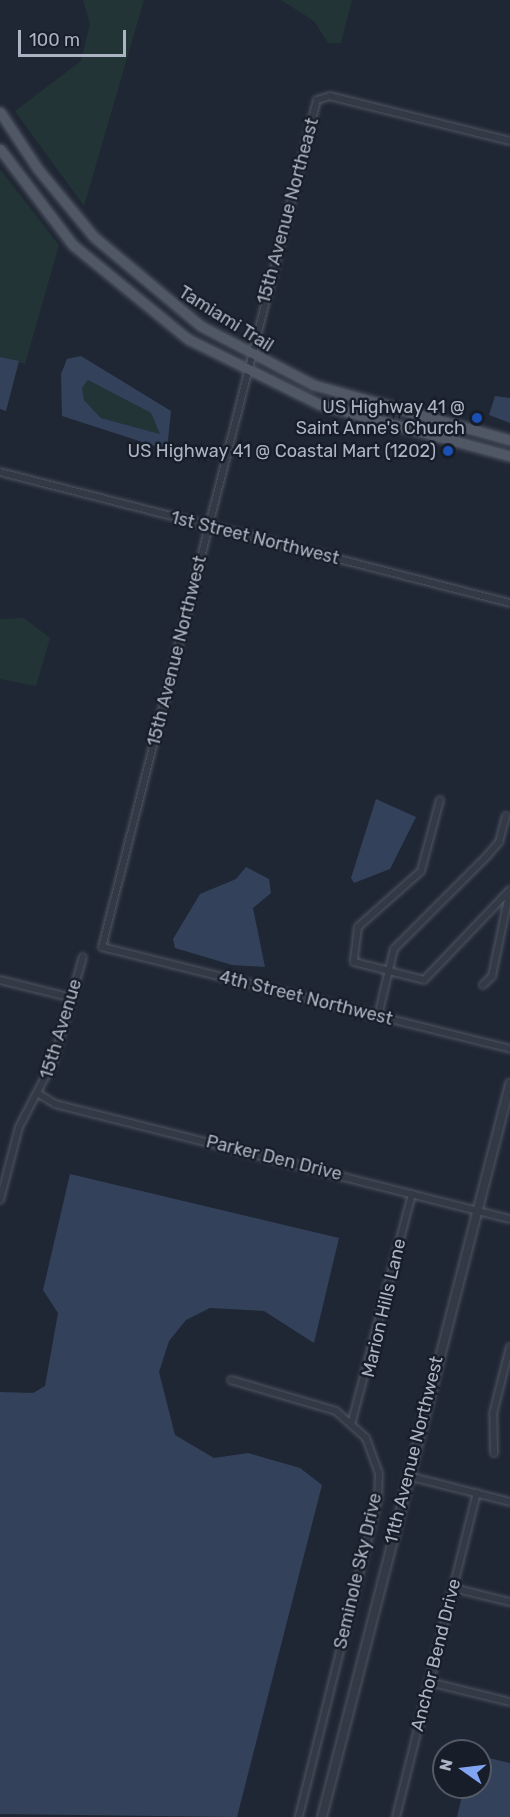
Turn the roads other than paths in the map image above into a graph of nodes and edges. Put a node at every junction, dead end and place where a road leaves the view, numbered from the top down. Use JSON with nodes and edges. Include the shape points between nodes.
{"nodes":[{"id":1,"x":0,"y":112,"type":"edge"},
{"id":2,"x":3,"y":123,"type":"edge"},
{"id":3,"x":510,"y":141,"type":"edge"},
{"id":4,"x":0,"y":150,"type":"edge"},
{"id":5,"x":252,"y":356,"type":"junction"},
{"id":6,"x":249,"y":373,"type":"junction"},
{"id":7,"x":412,"y":415,"type":"junction"},
{"id":8,"x":408,"y":430,"type":"junction"},
{"id":9,"x":507,"y":439,"type":"edge"},
{"id":10,"x":505,"y":454,"type":"edge"},
{"id":11,"x":0,"y":472,"type":"edge"},
{"id":12,"x":209,"y":526,"type":"junction"},
{"id":13,"x":510,"y":603,"type":"edge"},
{"id":14,"x":440,"y":800,"type":"dead end"},
{"id":15,"x":506,"y":816,"type":"dead end"},
{"id":16,"x":102,"y":946,"type":"joint"},
{"id":17,"x":83,"y":957,"type":"dead end"},
{"id":18,"x":389,"y":971,"type":"junction"},
{"id":19,"x":0,"y":980,"type":"edge"},
{"id":20,"x":483,"y":985,"type":"dead end"},
{"id":21,"x":72,"y":998,"type":"junction"},
{"id":22,"x":378,"y":1016,"type":"junction"},
{"id":23,"x":510,"y":1049,"type":"edge"},
{"id":24,"x":510,"y":1084,"type":"edge"},
{"id":25,"x":39,"y":1094,"type":"junction"},
{"id":26,"x":412,"y":1194,"type":"junction"},
{"id":27,"x":0,"y":1200,"type":"edge"},
{"id":28,"x":474,"y":1209,"type":"junction"},
{"id":29,"x":510,"y":1219,"type":"edge"},
{"id":30,"x":510,"y":1347,"type":"edge"},
{"id":31,"x":231,"y":1380,"type":"dead end"},
{"id":32,"x":352,"y":1421,"type":"junction"},
{"id":33,"x":494,"y":1453,"type":"dead end"},
{"id":34,"x":408,"y":1476,"type":"junction"},
{"id":35,"x":477,"y":1493,"type":"junction"},
{"id":36,"x":510,"y":1502,"type":"edge"},
{"id":37,"x":453,"y":1588,"type":"junction"},
{"id":38,"x":510,"y":1602,"type":"edge"},
{"id":39,"x":429,"y":1682,"type":"junction"},
{"id":40,"x":510,"y":1702,"type":"edge"},
{"id":41,"x":299,"y":1817,"type":"edge"},
{"id":42,"x":322,"y":1817,"type":"edge"},
{"id":43,"x":396,"y":1817,"type":"edge"}],
"edges":[{"from":1,"to":2,"type":"main road","name":"Tamiami Trail"},
{"from":2,"to":5,"type":"main road","name":"Tamiami Trail","via":[[53,189],[112,255],[178,310]]},
{"from":3,"to":5,"type":"street","name":"15th Avenue Northeast","via":[[330,96],[317,100]]},
{"from":4,"to":6,"type":"main road","name":"Tamiami Trail","via":[[53,222],[99,269],[160,320]]},
{"from":5,"to":6,"type":"street","name":"15th Avenue Northwest"},
{"from":5,"to":7,"type":"main road","name":"Tamiami Trail","via":[[314,385]]},
{"from":6,"to":8,"type":"main road","name":"Tamiami Trail","via":[[319,404]]},
{"from":6,"to":12,"type":"street","name":"15th Avenue Northwest"},
{"from":7,"to":8,"type":"main road"},
{"from":7,"to":9,"type":"main road","name":"Tamiami Trail"},
{"from":8,"to":10,"type":"main road","name":"Tamiami Trail"},
{"from":9,"to":10,"type":"main road"},
{"from":11,"to":12,"type":"street","name":"1st Street Northwest"},
{"from":12,"to":13,"type":"street","name":"1st Street Northwest"},
{"from":12,"to":16,"type":"street","name":"15th Avenue Northwest"},
{"from":14,"to":18,"type":"street","via":[[421,871],[358,927],[351,958]]},
{"from":15,"to":18,"type":"street","via":[[499,842],[439,909],[394,949]]},
{"from":16,"to":22,"type":"street","name":"4th Street Northwest"},
{"from":17,"to":21,"type":"street","name":"15th Avenue"},
{"from":18,"to":20,"type":"street","via":[[424,980],[510,890],[492,976]]},
{"from":18,"to":22,"type":"street"},
{"from":19,"to":21,"type":"street"},
{"from":21,"to":25,"type":"street","name":"15th Avenue"},
{"from":22,"to":23,"type":"street","name":"4th Street Northwest"},
{"from":24,"to":28,"type":"street","name":"11th Avenue Northwest"},
{"from":25,"to":26,"type":"street","name":"Parker Den Drive","via":[[55,1104]]},
{"from":25,"to":27,"type":"street","name":"15th Avenue","via":[[19,1127]]},
{"from":26,"to":28,"type":"street","name":"Parker Den Drive"},
{"from":26,"to":32,"type":"street","name":"Marion Hills Lane"},
{"from":28,"to":29,"type":"street","name":"Parker Den Drive"},
{"from":28,"to":34,"type":"street","name":"11th Avenue Northwest"},
{"from":30,"to":33,"type":"street","via":[[493,1414]]},
{"from":31,"to":32,"type":"street","name":"Seminole Sky Drive","via":[[321,1404]]},
{"from":32,"to":41,"type":"street","name":"Seminole Sky Drive","via":[[376,1457],[378,1498]]},
{"from":34,"to":35,"type":"street"},
{"from":34,"to":42,"type":"street","name":"11th Avenue Northwest"},
{"from":35,"to":36,"type":"street"},
{"from":35,"to":37,"type":"street","name":"Anchor Bend Drive"},
{"from":37,"to":38,"type":"street"},
{"from":37,"to":39,"type":"street","name":"Anchor Bend Drive"},
{"from":39,"to":40,"type":"street"},
{"from":39,"to":43,"type":"street","name":"Anchor Bend Drive"}]}
